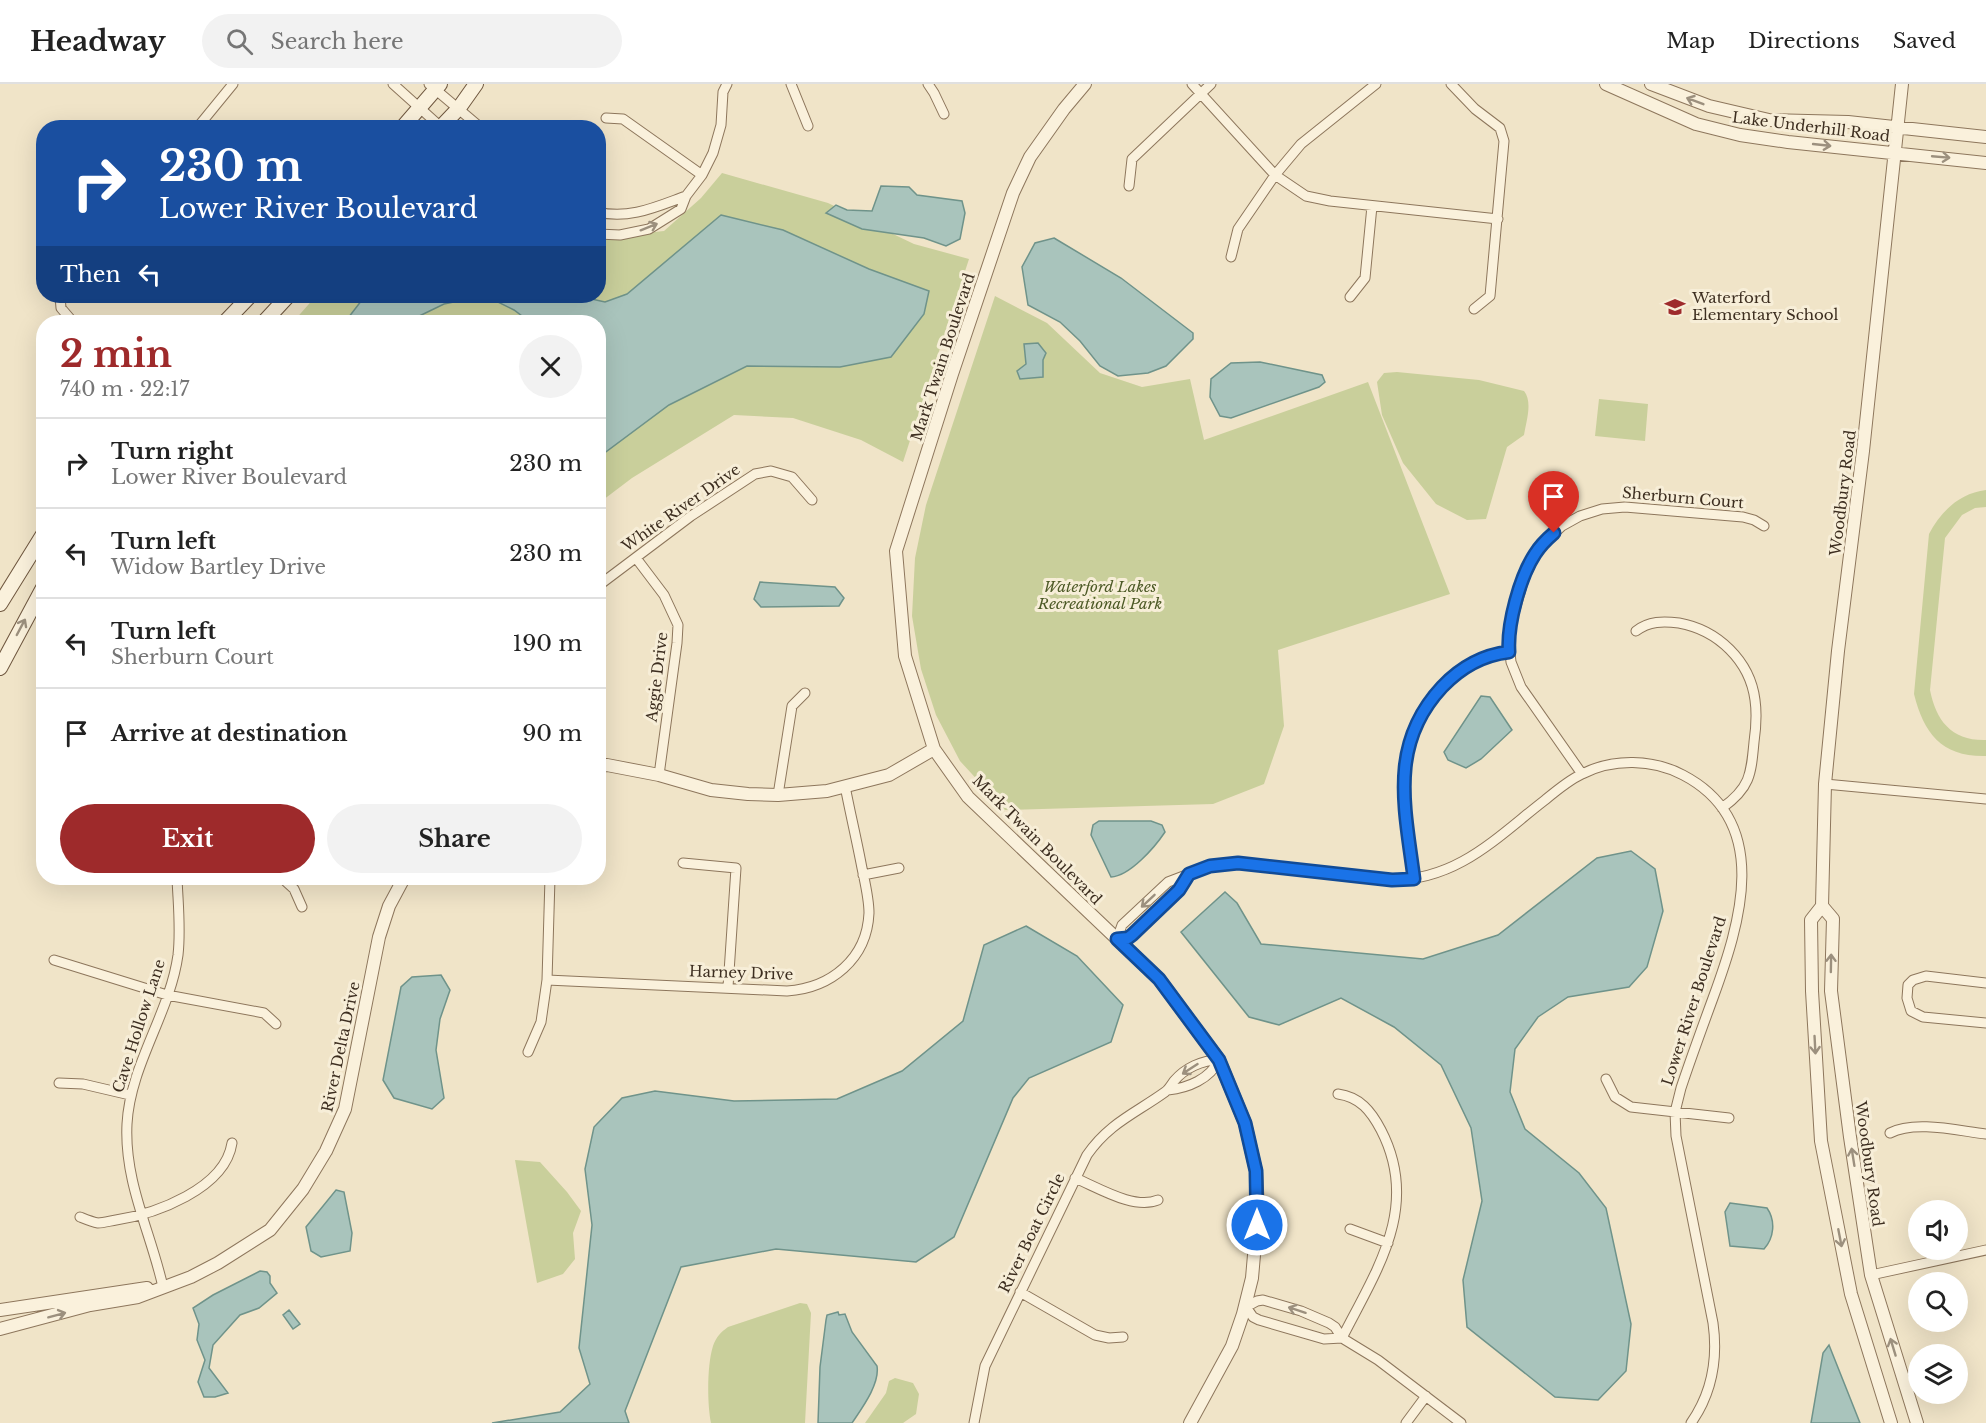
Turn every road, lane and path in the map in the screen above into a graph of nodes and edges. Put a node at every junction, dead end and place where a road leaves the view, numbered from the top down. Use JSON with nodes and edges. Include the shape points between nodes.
{"nodes":[{"id":1,"x":233,"y":84,"type":"edge"},
{"id":2,"x":393,"y":84,"type":"edge"},
{"id":3,"x":476,"y":84,"type":"edge"},
{"id":4,"x":727,"y":84,"type":"edge"},
{"id":5,"x":791,"y":84,"type":"edge"},
{"id":6,"x":928,"y":84,"type":"edge"},
{"id":7,"x":1085,"y":84,"type":"edge"},
{"id":8,"x":1192,"y":84,"type":"edge"},
{"id":9,"x":1211,"y":84,"type":"edge"},
{"id":10,"x":1376,"y":84,"type":"edge"},
{"id":11,"x":1451,"y":84,"type":"edge"},
{"id":12,"x":1606,"y":84,"type":"edge"},
{"id":13,"x":1651,"y":84,"type":"edge"},
{"id":14,"x":1902,"y":84,"type":"edge"},
{"id":15,"x":435,"y":86,"type":"edge"},
{"id":16,"x":1200,"y":93,"type":"junction"},
{"id":17,"x":420,"y":108,"type":"junction"},
{"id":18,"x":459,"y":108,"type":"junction"},
{"id":19,"x":944,"y":114,"type":"dead end"},
{"id":20,"x":606,"y":118,"type":"dead end"},
{"id":21,"x":204,"y":120,"type":"edge"},
{"id":22,"x":409,"y":120,"type":"edge"},
{"id":23,"x":433,"y":120,"type":"edge"},
{"id":24,"x":448,"y":120,"type":"edge"},
{"id":25,"x":472,"y":120,"type":"edge"},
{"id":26,"x":808,"y":126,"type":"dead end"},
{"id":27,"x":1898,"y":128,"type":"junction"},
{"id":28,"x":1986,"y":136,"type":"edge"},
{"id":29,"x":1896,"y":153,"type":"junction"},
{"id":30,"x":1986,"y":163,"type":"edge"},
{"id":31,"x":702,"y":175,"type":"junction"},
{"id":32,"x":1275,"y":175,"type":"junction"},
{"id":33,"x":1129,"y":186,"type":"dead end"},
{"id":34,"x":686,"y":196,"type":"junction"},
{"id":35,"x":1372,"y":206,"type":"junction"},
{"id":36,"x":606,"y":214,"type":"edge"},
{"id":37,"x":1498,"y":219,"type":"junction"},
{"id":38,"x":606,"y":234,"type":"edge"},
{"id":39,"x":1231,"y":257,"type":"dead end"},
{"id":40,"x":1350,"y":297,"type":"dead end"},
{"id":41,"x":243,"y":303,"type":"edge"},
{"id":42,"x":282,"y":303,"type":"edge"},
{"id":43,"x":1474,"y":309,"type":"dead end"},
{"id":44,"x":232,"y":315,"type":"edge"},
{"id":45,"x":270,"y":315,"type":"edge"},
{"id":46,"x":812,"y":500,"type":"dead end"},
{"id":47,"x":1764,"y":526,"type":"dead end"},
{"id":48,"x":36,"y":546,"type":"edge"},
{"id":49,"x":636,"y":558,"type":"junction"},
{"id":50,"x":606,"y":579,"type":"edge"},
{"id":51,"x":36,"y":601,"type":"edge"},
{"id":52,"x":0,"y":604,"type":"edge"},
{"id":53,"x":1636,"y":631,"type":"dead end"},
{"id":54,"x":1509,"y":652,"type":"junction"},
{"id":55,"x":0,"y":668,"type":"edge"},
{"id":56,"x":805,"y":693,"type":"dead end"},
{"id":57,"x":934,"y":749,"type":"junction"},
{"id":58,"x":606,"y":765,"type":"edge"},
{"id":59,"x":1582,"y":774,"type":"junction"},
{"id":60,"x":659,"y":775,"type":"junction"},
{"id":61,"x":1825,"y":784,"type":"junction"},
{"id":62,"x":845,"y":786,"type":"junction"},
{"id":63,"x":778,"y":795,"type":"junction"},
{"id":64,"x":1986,"y":800,"type":"edge"},
{"id":65,"x":1722,"y":808,"type":"junction"},
{"id":66,"x":683,"y":863,"type":"dead end"},
{"id":67,"x":899,"y":868,"type":"dead end"},
{"id":68,"x":1189,"y":874,"type":"junction"},
{"id":69,"x":863,"y":875,"type":"junction"},
{"id":70,"x":1414,"y":879,"type":"junction"},
{"id":71,"x":177,"y":885,"type":"edge"},
{"id":72,"x":290,"y":885,"type":"edge"},
{"id":73,"x":400,"y":885,"type":"edge"},
{"id":74,"x":550,"y":885,"type":"edge"},
{"id":75,"x":1822,"y":906,"type":"junction"},
{"id":76,"x":302,"y":907,"type":"dead end"},
{"id":77,"x":1117,"y":939,"type":"junction"},
{"id":78,"x":54,"y":960,"type":"dead end"},
{"id":79,"x":547,"y":980,"type":"junction"},
{"id":80,"x":1986,"y":983,"type":"edge"},
{"id":81,"x":728,"y":987,"type":"junction"},
{"id":82,"x":167,"y":995,"type":"junction"},
{"id":83,"x":1986,"y":1023,"type":"edge"},
{"id":84,"x":276,"y":1024,"type":"dead end"},
{"id":85,"x":528,"y":1052,"type":"dead end"},
{"id":86,"x":1219,"y":1060,"type":"junction"},
{"id":87,"x":1606,"y":1079,"type":"dead end"},
{"id":88,"x":59,"y":1083,"type":"dead end"},
{"id":89,"x":1168,"y":1090,"type":"junction"},
{"id":90,"x":1338,"y":1094,"type":"dead end"},
{"id":91,"x":130,"y":1095,"type":"junction"},
{"id":92,"x":1675,"y":1113,"type":"junction"},
{"id":93,"x":1729,"y":1118,"type":"dead end"},
{"id":94,"x":1890,"y":1134,"type":"dead end"},
{"id":95,"x":1986,"y":1134,"type":"edge"},
{"id":96,"x":232,"y":1143,"type":"dead end"},
{"id":97,"x":1075,"y":1178,"type":"junction"},
{"id":98,"x":1158,"y":1200,"type":"dead end"},
{"id":99,"x":141,"y":1216,"type":"junction"},
{"id":100,"x":80,"y":1217,"type":"dead end"},
{"id":101,"x":1350,"y":1229,"type":"dead end"},
{"id":102,"x":1388,"y":1243,"type":"junction"},
{"id":103,"x":1986,"y":1250,"type":"edge"},
{"id":104,"x":1871,"y":1275,"type":"junction"},
{"id":105,"x":163,"y":1287,"type":"junction"},
{"id":106,"x":1020,"y":1292,"type":"junction"},
{"id":107,"x":1246,"y":1306,"type":"junction"},
{"id":108,"x":0,"y":1310,"type":"edge"},
{"id":109,"x":0,"y":1329,"type":"edge"},
{"id":110,"x":1123,"y":1337,"type":"dead end"},
{"id":111,"x":1342,"y":1338,"type":"junction"},
{"id":112,"x":1426,"y":1395,"type":"junction"},
{"id":113,"x":974,"y":1423,"type":"edge"},
{"id":114,"x":1190,"y":1423,"type":"edge"},
{"id":115,"x":1406,"y":1423,"type":"edge"},
{"id":116,"x":1461,"y":1423,"type":"edge"},
{"id":117,"x":1691,"y":1423,"type":"edge"},
{"id":118,"x":1891,"y":1423,"type":"edge"},
{"id":119,"x":1917,"y":1423,"type":"edge"}],
"edges":[{"from":1,"to":21,"type":"street"},
{"from":2,"to":17,"type":"street"},
{"from":3,"to":18,"type":"main road"},
{"from":4,"to":31,"type":"street","via":[[713,153]]},
{"from":5,"to":26,"type":"street"},
{"from":6,"to":19,"type":"street"},
{"from":7,"to":57,"type":"street","name":"Mark Twain Boulevard","via":[[1030,157],[1012,193],[896,551],[905,657]]},
{"from":8,"to":16,"type":"street"},
{"from":9,"to":16,"type":"street"},
{"from":10,"to":32,"type":"street","via":[[1301,144]]},
{"from":11,"to":37,"type":"street","via":[[1500,128],[1504,141]]},
{"from":12,"to":29,"type":"street","name":"Lake Underhill Road","one_way":true,"via":[[1696,124],[1740,135]]},
{"from":27,"to":13,"type":"street","name":"Lake Underhill Road","one_way":true,"via":[[1769,120],[1709,106]]},
{"from":14,"to":27,"type":"street","name":"Woodbury Road"},
{"from":15,"to":17,"type":"main road"},
{"from":15,"to":18,"type":"street"},
{"from":16,"to":32,"type":"street"},
{"from":16,"to":33,"type":"street","via":[[1132,159]]},
{"from":17,"to":22,"type":"main road"},
{"from":17,"to":23,"type":"street"},
{"from":18,"to":24,"type":"main road"},
{"from":18,"to":25,"type":"street"},
{"from":20,"to":31,"type":"street","via":[[622,119]]},
{"from":27,"to":28,"type":"street","name":"Lake Underhill Road"},
{"from":27,"to":29,"type":"street","name":"Woodbury Road"},
{"from":29,"to":30,"type":"street","name":"Lake Underhill Road","one_way":true},
{"from":29,"to":61,"type":"street","name":"Woodbury Road"},
{"from":31,"to":34,"type":"street"},
{"from":32,"to":35,"type":"street","via":[[1306,196]]},
{"from":32,"to":39,"type":"street","via":[[1238,229]]},
{"from":34,"to":36,"type":"street","via":[[639,213]]},
{"from":38,"to":34,"type":"street","one_way":true,"via":[[649,229],[681,209]]},
{"from":35,"to":37,"type":"street"},
{"from":35,"to":40,"type":"street","via":[[1365,278]]},
{"from":37,"to":43,"type":"street","via":[[1490,296]]},
{"from":41,"to":44,"type":"main road"},
{"from":42,"to":45,"type":"main road"},
{"from":46,"to":49,"type":"street","name":"White River Drive","via":[[792,477],[771,471],[755,474]]},
{"from":47,"to":54,"type":"street","name":"Sherburn Court","via":[[1743,517],[1625,507],[1580,516],[1554,533],[1531,561],[1513,617]]},
{"from":48,"to":52,"type":"main road"},
{"from":49,"to":50,"type":"street","name":"White River Drive"},
{"from":49,"to":60,"type":"street","name":"Aggie Drive","via":[[664,595],[678,625]]},
{"from":55,"to":51,"type":"main road","one_way":true},
{"from":53,"to":65,"type":"street","via":[[1646,624],[1660,622],[1700,629],[1731,650],[1747,673],[1754,690],[1756,714],[1751,770],[1744,789]]},
{"from":54,"to":59,"type":"street","name":"Sherburn Court","via":[[1521,687]]},
{"from":54,"to":70,"type":"street","via":[[1485,656],[1454,676],[1429,702],[1412,734],[1403,788]]},
{"from":56,"to":63,"type":"street","via":[[792,706]]},
{"from":57,"to":62,"type":"street","via":[[889,775]]},
{"from":57,"to":77,"type":"street","name":"Mark Twain Boulevard","via":[[968,797]]},
{"from":58,"to":60,"type":"street"},
{"from":59,"to":65,"type":"street","name":"Lower River Boulevard","via":[[1613,764],[1660,766],[1699,785]]},
{"from":59,"to":70,"type":"street","name":"Lower River Boulevard","via":[[1472,857],[1445,871]]},
{"from":60,"to":63,"type":"street","via":[[711,790]]},
{"from":61,"to":64,"type":"street"},
{"from":61,"to":75,"type":"street","name":"Woodbury Road"},
{"from":62,"to":63,"type":"street"},
{"from":62,"to":69,"type":"street","name":"Harney Drive"},
{"from":65,"to":92,"type":"street","name":"Lower River Boulevard","via":[[1737,838],[1742,860],[1739,914]]},
{"from":66,"to":81,"type":"street","via":[[736,868]]},
{"from":67,"to":69,"type":"street"},
{"from":68,"to":70,"type":"street","name":"Lower River Boulevard","via":[[1210,866],[1238,863]]},
{"from":68,"to":77,"type":"street","via":[[1179,890],[1132,935]]},
{"from":68,"to":77,"type":"street","name":"Lower River Boulevard","one_way":true,"via":[[1168,882],[1122,925]]},
{"from":69,"to":81,"type":"street","name":"Harney Drive","via":[[868,901],[866,929],[857,954],[846,968],[827,981],[802,990]]},
{"from":71,"to":82,"type":"street","name":"Cave Hollow Lane","via":[[178,956]]},
{"from":72,"to":76,"type":"street"},
{"from":73,"to":105,"type":"street","name":"River Delta Drive","via":[[379,937],[345,1109],[326,1150],[270,1230],[218,1263]]},
{"from":74,"to":79,"type":"street"},
{"from":104,"to":75,"type":"street","name":"Woodbury Road","one_way":true,"via":[[1831,991],[1833,919]]},
{"from":75,"to":118,"type":"street","name":"Woodbury Road","one_way":true,"via":[[1811,920],[1821,1141],[1851,1294]]},
{"from":77,"to":86,"type":"street","name":"Mark Twain Boulevard","via":[[1159,979]]},
{"from":78,"to":82,"type":"street"},
{"from":79,"to":81,"type":"street","name":"Harney Drive"},
{"from":79,"to":85,"type":"street","via":[[541,1022]]},
{"from":80,"to":83,"type":"street","via":[[1926,976],[1913,980],[1906,998],[1911,1011],[1923,1017]]},
{"from":82,"to":84,"type":"street","via":[[264,1013]]},
{"from":82,"to":91,"type":"street","name":"Cave Hollow Lane"},
{"from":86,"to":89,"type":"street","name":"River Boat Circle","via":[[1208,1075]]},
{"from":86,"to":89,"type":"street","name":"River Boat Circle","one_way":true,"via":[[1197,1064]]},
{"from":86,"to":107,"type":"street","name":"Mark Twain Boulevard","via":[[1245,1123],[1256,1171],[1257,1242]]},
{"from":87,"to":92,"type":"street","via":[[1614,1097],[1625,1105]]},
{"from":88,"to":91,"type":"street","via":[[83,1084]]},
{"from":89,"to":97,"type":"street","name":"River Boat Circle","via":[[1108,1130],[1087,1155]]},
{"from":90,"to":102,"type":"street","via":[[1365,1106],[1388,1146],[1397,1199]]},
{"from":91,"to":99,"type":"street","name":"Cave Hollow Lane","via":[[128,1159]]},
{"from":92,"to":93,"type":"street"},
{"from":92,"to":117,"type":"street","name":"Lower River Boulevard","via":[[1716,1347],[1708,1391]]},
{"from":94,"to":95,"type":"street","via":[[1915,1127]]},
{"from":96,"to":99,"type":"street","via":[[227,1161],[205,1183],[184,1199]]},
{"from":97,"to":98,"type":"street","via":[[1132,1202]]},
{"from":97,"to":106,"type":"street","name":"River Boat Circle"},
{"from":99,"to":100,"type":"street","via":[[98,1223]]},
{"from":99,"to":105,"type":"street","name":"Cave Hollow Lane"},
{"from":101,"to":102,"type":"street"},
{"from":102,"to":111,"type":"street"},
{"from":103,"to":104,"type":"street"},
{"from":119,"to":104,"type":"street","name":"Woodbury Road","one_way":true},
{"from":105,"to":108,"type":"street","name":"River Delta Drive"},
{"from":109,"to":105,"type":"street","name":"River Delta Drive","one_way":true,"via":[[90,1305],[138,1297]]},
{"from":106,"to":110,"type":"street","via":[[1095,1335]]},
{"from":106,"to":113,"type":"street","name":"River Boat Circle","via":[[985,1366]]},
{"from":107,"to":111,"type":"street","via":[[1259,1320],[1323,1339]]},
{"from":111,"to":107,"type":"street","one_way":true,"via":[[1329,1323],[1301,1311],[1263,1300]]},
{"from":107,"to":114,"type":"street","name":"Mark Twain Boulevard","via":[[1224,1363]]},
{"from":111,"to":112,"type":"street"},
{"from":112,"to":115,"type":"street"},
{"from":112,"to":116,"type":"street"}]}
